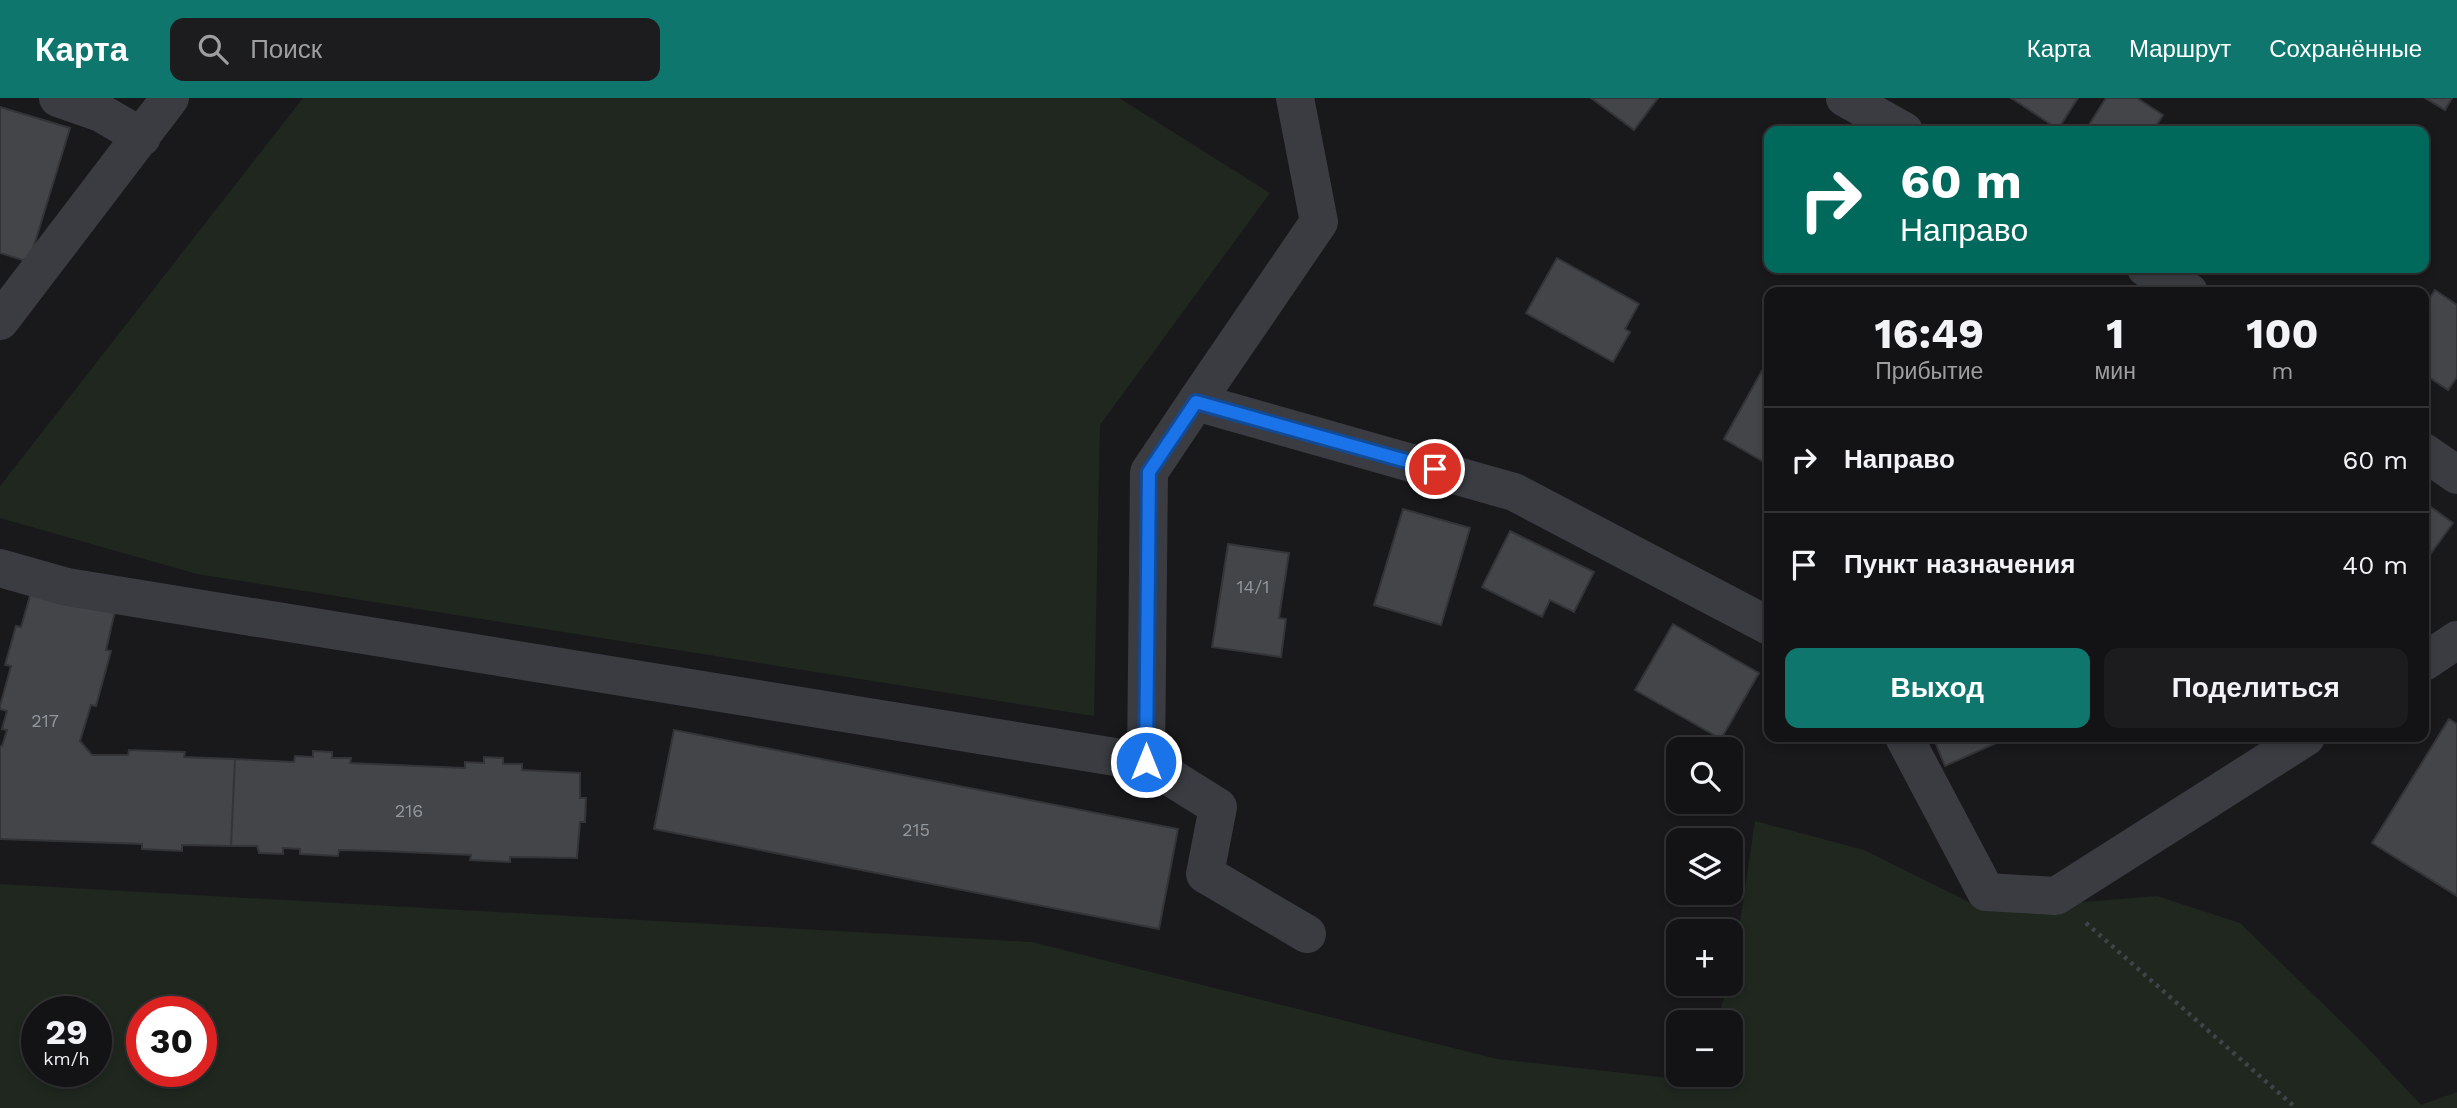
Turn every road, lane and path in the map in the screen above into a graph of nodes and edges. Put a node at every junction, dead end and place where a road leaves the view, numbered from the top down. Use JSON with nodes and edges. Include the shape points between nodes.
{"nodes":[{"id":1,"x":58,"y":98,"type":"edge"},
{"id":2,"x":170,"y":98,"type":"edge"},
{"id":3,"x":1295,"y":98,"type":"edge"},
{"id":4,"x":1845,"y":98,"type":"edge"},
{"id":5,"x":1895,"y":126,"type":"edge"},
{"id":6,"x":142,"y":137,"type":"junction"},
{"id":7,"x":2155,"y":273,"type":"edge"},
{"id":8,"x":2180,"y":287,"type":"edge"},
{"id":9,"x":0,"y":321,"type":"edge"},
{"id":10,"x":1196,"y":402,"type":"junction"},
{"id":11,"x":2429,"y":455,"type":"edge"},
{"id":12,"x":2457,"y":475,"type":"edge"},
{"id":13,"x":0,"y":568,"type":"edge"},
{"id":14,"x":1764,"y":623,"type":"edge"},
{"id":15,"x":2457,"y":640,"type":"edge"},
{"id":16,"x":2429,"y":659,"type":"edge"},
{"id":17,"x":1907,"y":742,"type":"edge"},
{"id":18,"x":2298,"y":742,"type":"edge"},
{"id":19,"x":1146,"y":762,"type":"junction"},
{"id":20,"x":2056,"y":896,"type":"junction"},
{"id":21,"x":1307,"y":934,"type":"dead end"},
{"id":22,"x":2296,"y":1108,"type":"edge"}],
"edges":[{"from":1,"to":6,"type":"street","via":[[101,113]]},
{"from":2,"to":6,"type":"street"},
{"from":3,"to":10,"type":"street","via":[[1319,222]]},
{"from":4,"to":5,"type":"street"},
{"from":6,"to":9,"type":"street"},
{"from":7,"to":8,"type":"street"},
{"from":10,"to":14,"type":"street","via":[[1514,492]]},
{"from":10,"to":19,"type":"street","via":[[1149,472]]},
{"from":11,"to":12,"type":"street"},
{"from":13,"to":19,"type":"street","via":[[67,587]]},
{"from":15,"to":16,"type":"street"},
{"from":17,"to":20,"type":"street","via":[[1986,892]]},
{"from":18,"to":20,"type":"street"},
{"from":19,"to":21,"type":"street","via":[[1218,807],[1205,874]]},
{"from":20,"to":22,"type":"path"}]}
